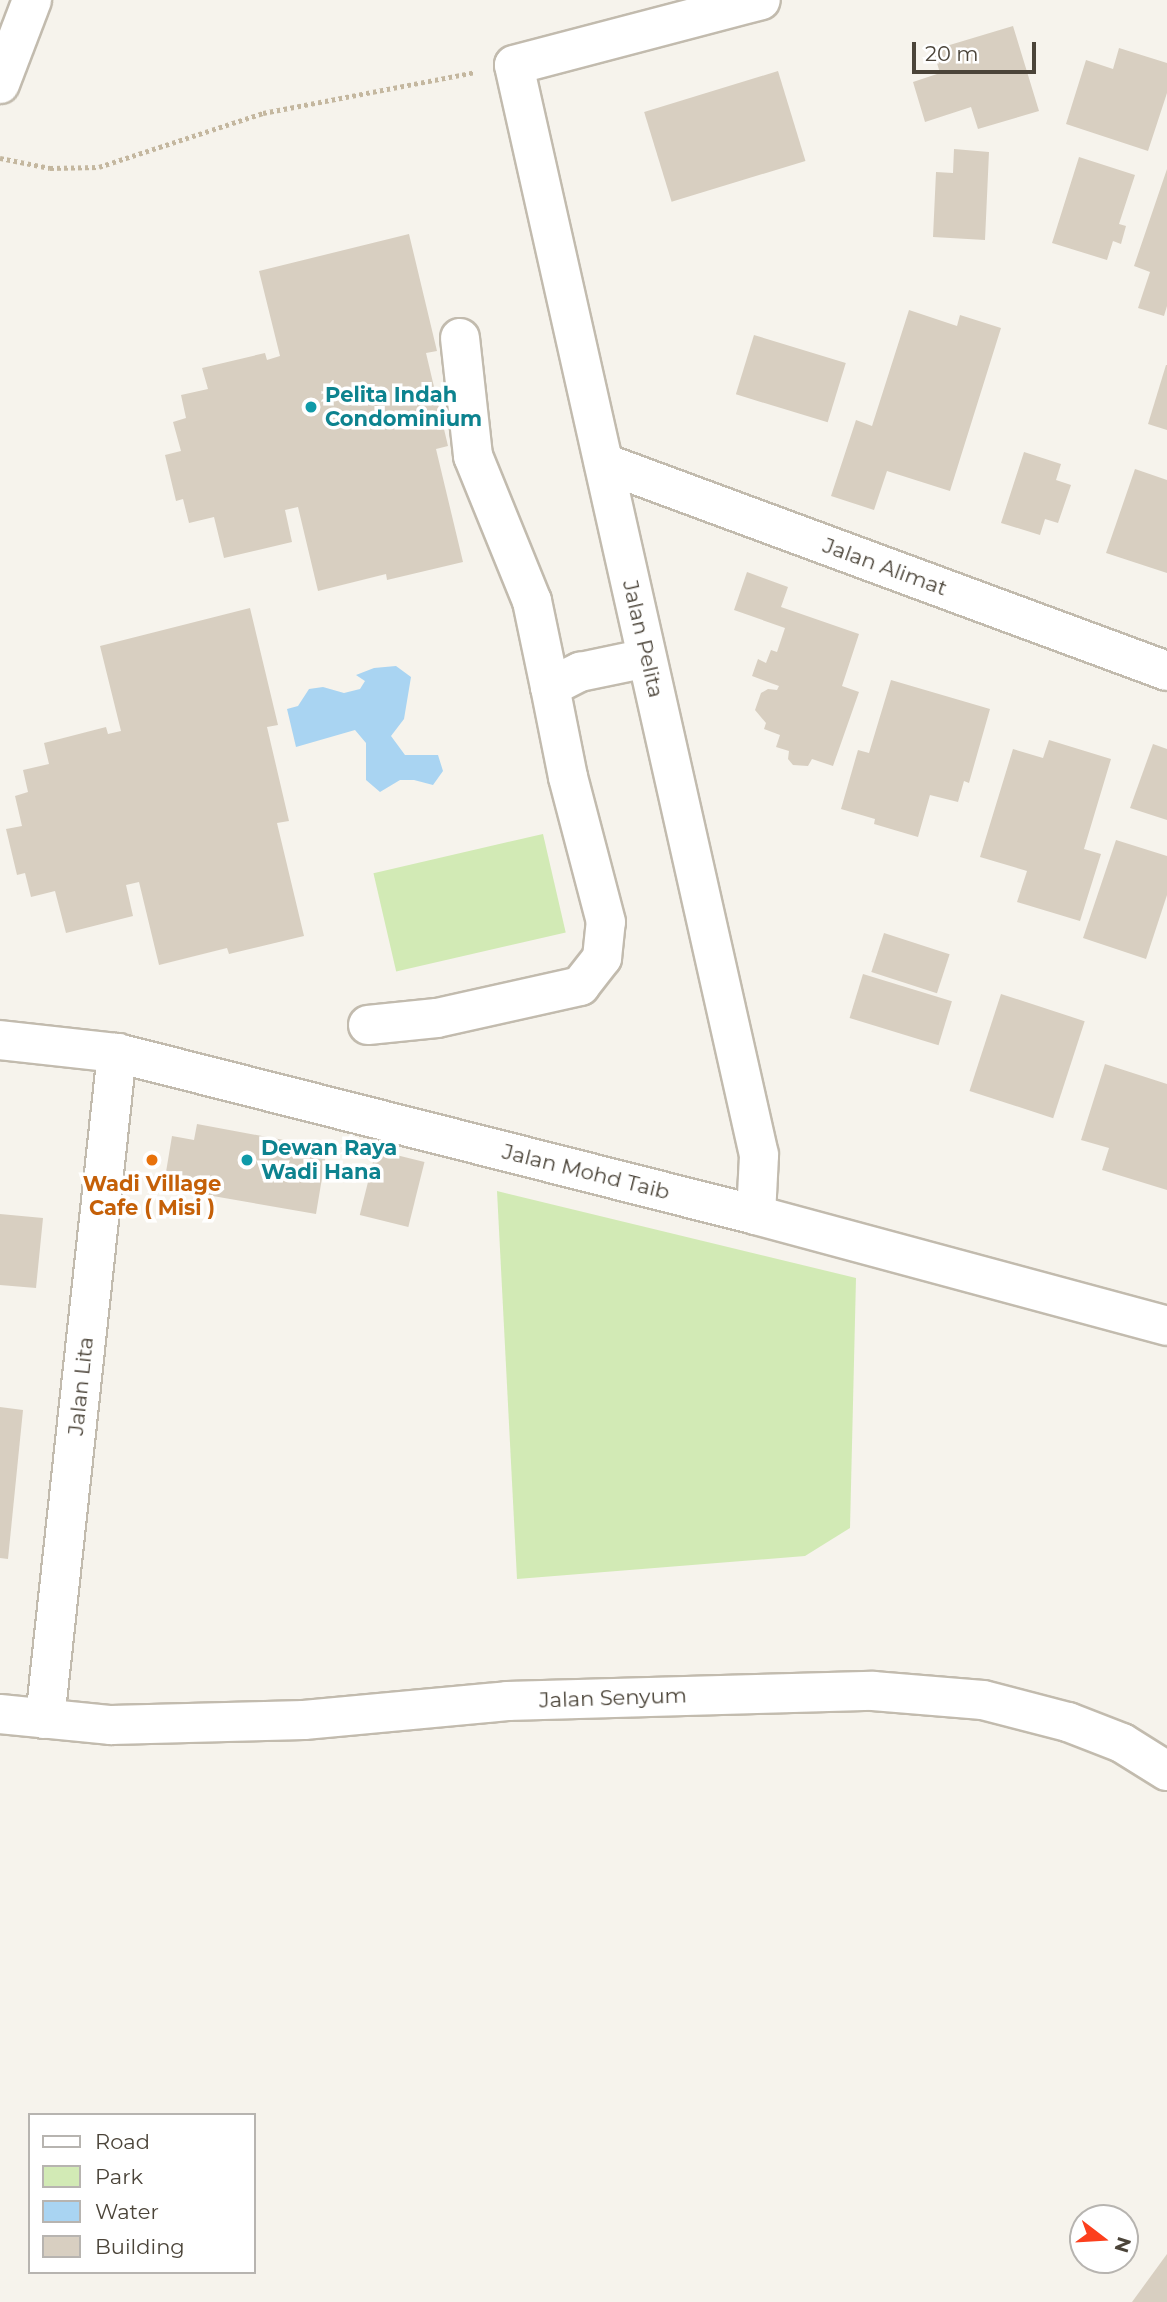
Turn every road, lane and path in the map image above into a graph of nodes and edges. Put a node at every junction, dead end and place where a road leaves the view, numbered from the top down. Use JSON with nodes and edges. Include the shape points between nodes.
{"nodes":[{"id":1,"x":32,"y":0,"type":"edge"},
{"id":2,"x":761,"y":0,"type":"edge"},
{"id":3,"x":514,"y":65,"type":"junction"},
{"id":4,"x":0,"y":84,"type":"edge"},
{"id":5,"x":0,"y":158,"type":"edge"},
{"id":6,"x":460,"y":338,"type":"dead end"},
{"id":7,"x":604,"y":463,"type":"junction"},
{"id":8,"x":647,"y":658,"type":"junction"},
{"id":9,"x":1167,"y":671,"type":"edge"},
{"id":10,"x":550,"y":687,"type":"junction"},
{"id":11,"x":368,"y":1025,"type":"dead end"},
{"id":12,"x":0,"y":1040,"type":"edge"},
{"id":13,"x":117,"y":1053,"type":"junction"},
{"id":14,"x":756,"y":1215,"type":"junction"},
{"id":15,"x":1167,"y":1326,"type":"edge"},
{"id":16,"x":0,"y":1714,"type":"edge"},
{"id":17,"x":45,"y":1719,"type":"junction"},
{"id":18,"x":1167,"y":1770,"type":"edge"}],
"edges":[{"from":1,"to":4,"type":"street"},
{"from":2,"to":3,"type":"street"},
{"from":3,"to":5,"type":"path","via":[[263,113],[99,167],[50,168]]},
{"from":3,"to":7,"type":"street","name":"Jalan Pelita"},
{"from":6,"to":10,"type":"street","via":[[473,456],[532,601]]},
{"from":7,"to":8,"type":"street","name":"Jalan Pelita"},
{"from":7,"to":9,"type":"street","name":"Jalan Alimat"},
{"from":8,"to":10,"type":"street","via":[[580,672]]},
{"from":8,"to":14,"type":"street","name":"Jalan Pelita","via":[[759,1155]]},
{"from":10,"to":11,"type":"street","via":[[606,922],[602,958],[580,986],[437,1018]]},
{"from":12,"to":13,"type":"street","name":"Jalan Mohd Taib"},
{"from":13,"to":14,"type":"street","name":"Jalan Mohd Taib"},
{"from":13,"to":17,"type":"street","name":"Jalan Lita"},
{"from":14,"to":15,"type":"street","name":"Jalan Mohd Taib"},
{"from":16,"to":17,"type":"street","name":"Jalan Senyum"},
{"from":17,"to":18,"type":"street","name":"Jalan Senyum","via":[[111,1725],[304,1720],[507,1701],[873,1691],[983,1700],[1056,1719],[1122,1743]]}]}
